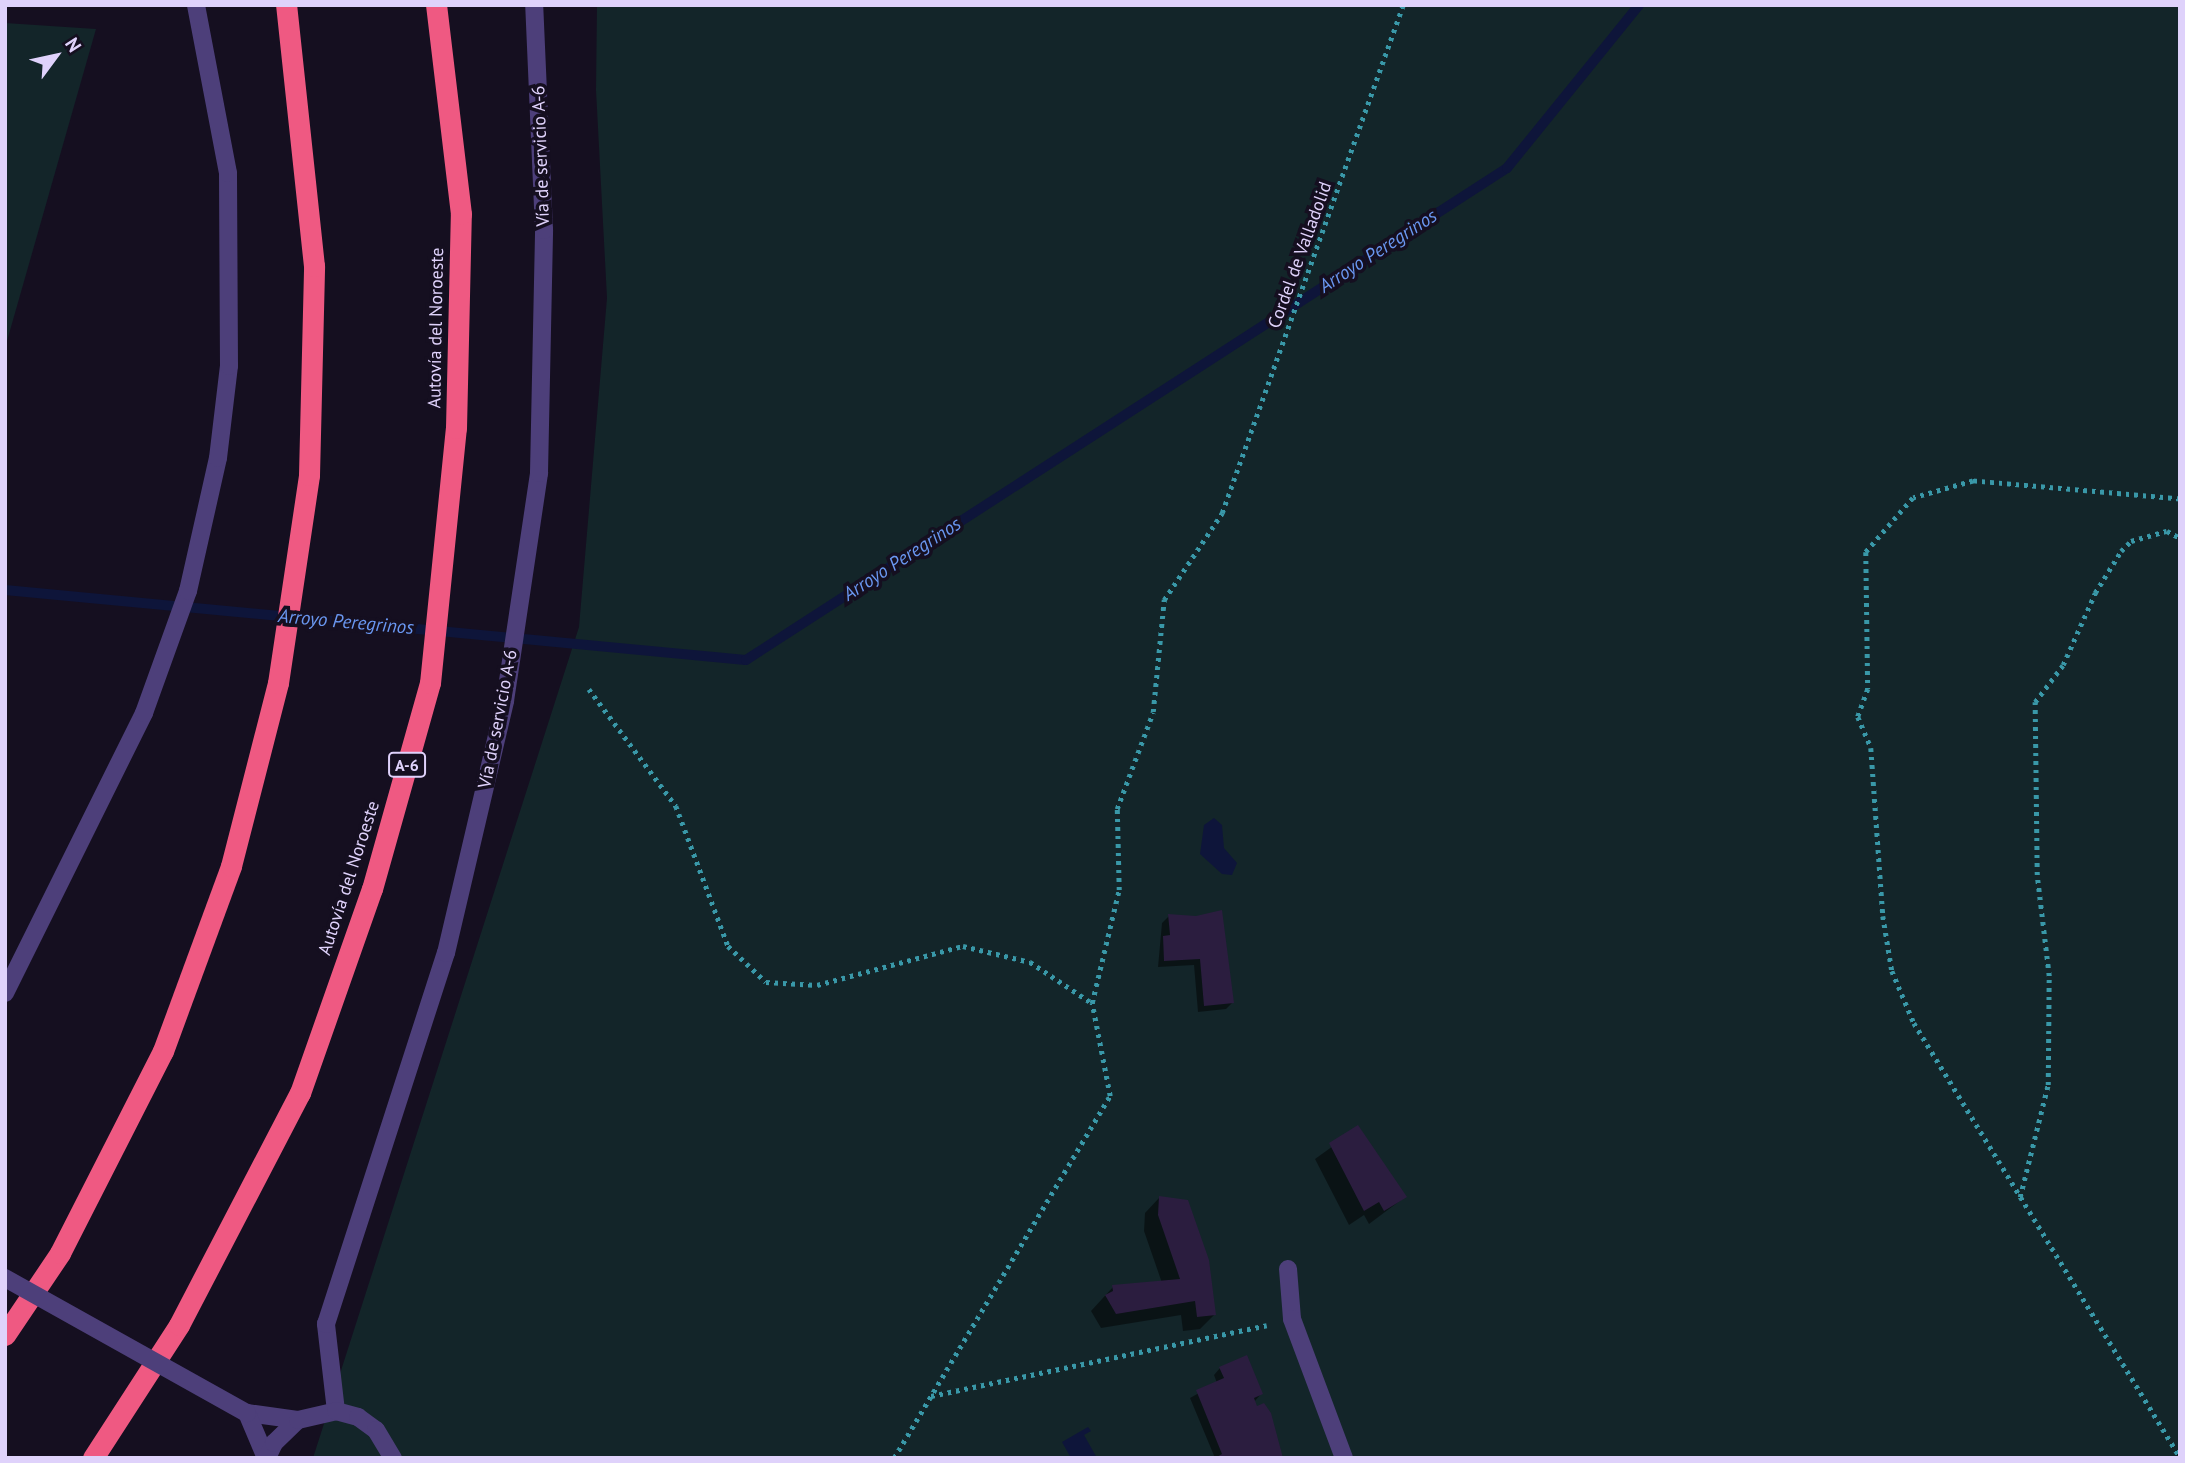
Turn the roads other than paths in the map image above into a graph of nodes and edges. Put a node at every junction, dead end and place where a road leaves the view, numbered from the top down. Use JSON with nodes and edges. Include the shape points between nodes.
{"nodes":[{"id":1,"x":184,"y":5,"type":"edge"},
{"id":2,"x":196,"y":5,"type":"edge"},
{"id":3,"x":286,"y":5,"type":"edge"},
{"id":4,"x":436,"y":5,"type":"edge"},
{"id":5,"x":534,"y":5,"type":"edge"},
{"id":6,"x":202,"y":30,"type":"junction"},
{"id":7,"x":5,"y":993,"type":"edge"},
{"id":8,"x":1288,"y":1269,"type":"dead end"},
{"id":9,"x":5,"y":1278,"type":"edge"},
{"id":10,"x":5,"y":1335,"type":"edge"},
{"id":11,"x":336,"y":1411,"type":"junction"},
{"id":12,"x":247,"y":1413,"type":"junction"},
{"id":13,"x":298,"y":1420,"type":"junction"},
{"id":14,"x":93,"y":1458,"type":"edge"},
{"id":15,"x":266,"y":1458,"type":"edge"},
{"id":16,"x":393,"y":1458,"type":"edge"},
{"id":17,"x":1344,"y":1458,"type":"edge"}],
"edges":[{"from":1,"to":6,"type":"street"},
{"from":2,"to":6,"type":"street"},
{"from":3,"to":10,"type":"highway","via":[[314,266],[309,475],[278,683],[231,866],[163,1051],[60,1253]]},
{"from":4,"to":14,"type":"highway","name":"Autovía del Noroeste","number":"A-6","via":[[461,214],[456,428],[430,683],[372,889],[300,1093],[179,1325]]},
{"from":5,"to":11,"type":"street","name":"Vía de servicio A-6","via":[[544,230],[539,473],[505,701],[446,953],[326,1324]]},
{"from":6,"to":7,"type":"street","via":[[228,173],[229,366],[218,458],[188,591],[144,713]]},
{"from":8,"to":17,"type":"street","via":[[1292,1320]]},
{"from":9,"to":12,"type":"street","bridge":true},
{"from":11,"to":13,"type":"street"},
{"from":11,"to":16,"type":"street","via":[[358,1417],[376,1430]]},
{"from":12,"to":13,"type":"street"},
{"from":12,"to":15,"type":"street"},
{"from":13,"to":15,"type":"street","via":[[274,1443]]}]}
